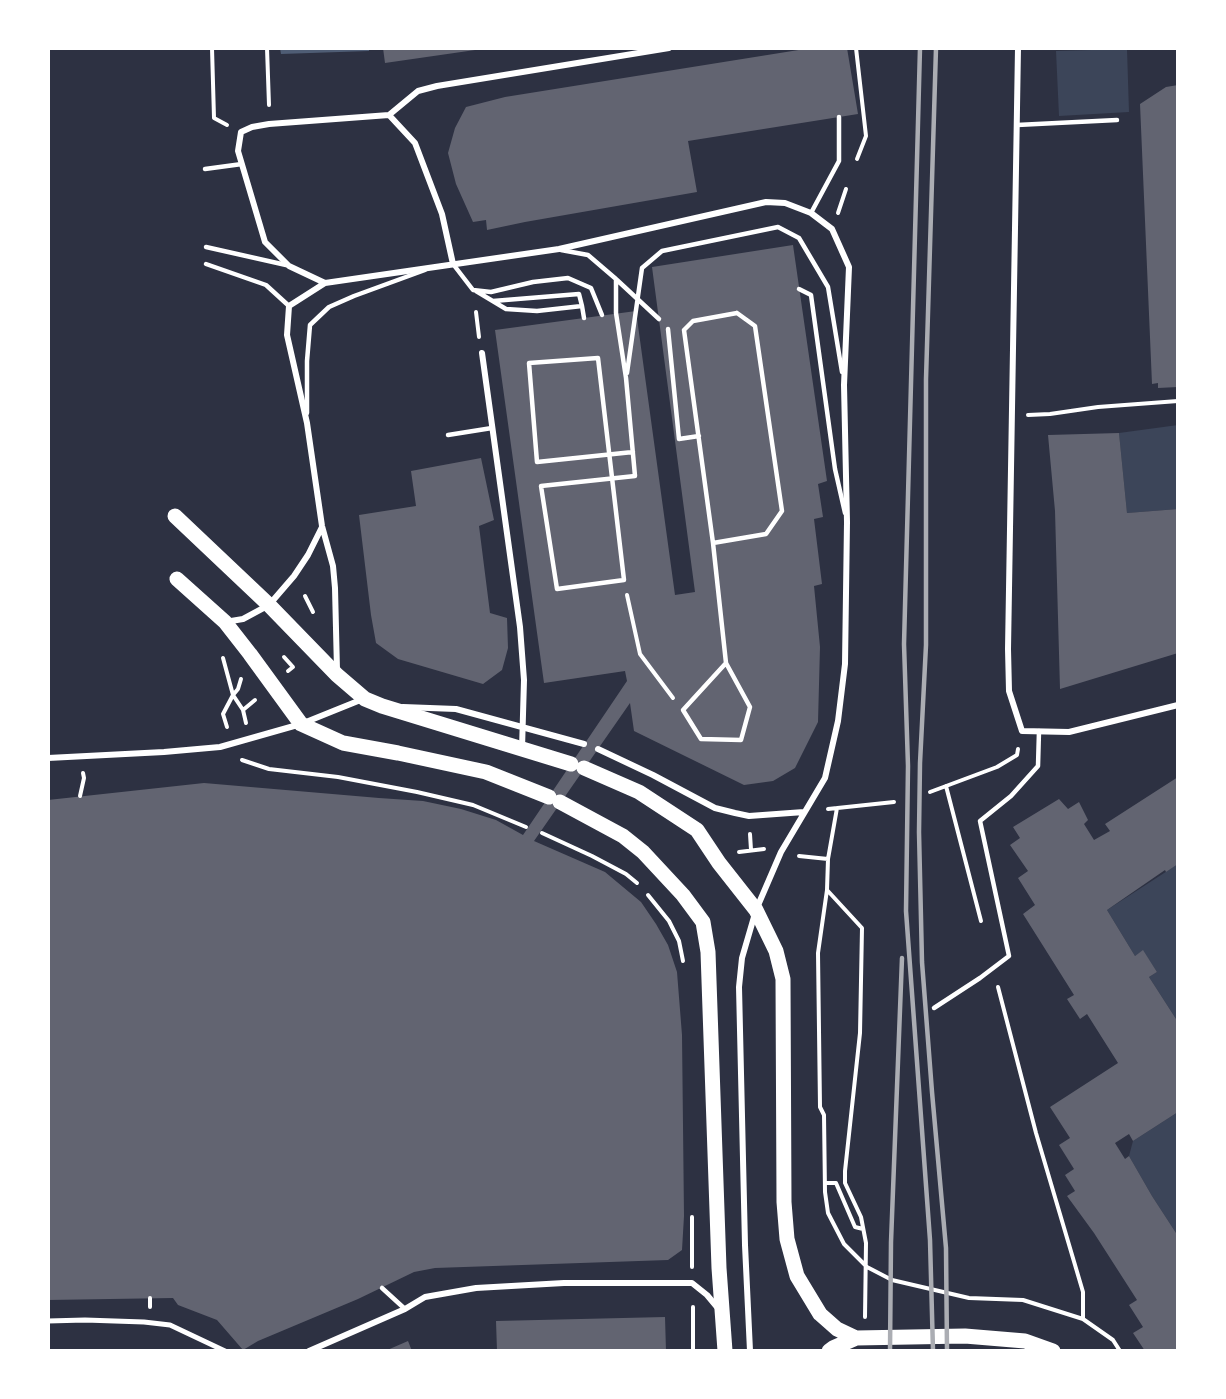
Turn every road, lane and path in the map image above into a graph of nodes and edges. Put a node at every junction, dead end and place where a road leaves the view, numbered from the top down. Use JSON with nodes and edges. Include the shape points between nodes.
{"nodes":[{"id":1,"x":212,"y":48,"type":"edge"},
{"id":2,"x":267,"y":48,"type":"edge"},
{"id":3,"x":621,"y":48,"type":"edge"},
{"id":4,"x":669,"y":48,"type":"edge"},
{"id":5,"x":1018,"y":48,"type":"edge"},
{"id":6,"x":623,"y":56,"type":"junction"},
{"id":7,"x":389,"y":115,"type":"junction"},
{"id":8,"x":839,"y":117,"type":"dead end"},
{"id":9,"x":214,"y":118,"type":"dead end"},
{"id":10,"x":1117,"y":120,"type":"dead end"},
{"id":11,"x":270,"y":124,"type":"junction"},
{"id":12,"x":1017,"y":125,"type":"junction"},
{"id":13,"x":242,"y":164,"type":"junction"},
{"id":14,"x":205,"y":169,"type":"dead end"},
{"id":15,"x":811,"y":213,"type":"junction"},
{"id":16,"x":206,"y":247,"type":"dead end"},
{"id":17,"x":559,"y":249,"type":"junction"},
{"id":18,"x":206,"y":264,"type":"dead end"},
{"id":19,"x":453,"y":264,"type":"junction"},
{"id":20,"x":289,"y":266,"type":"junction"},
{"id":21,"x":433,"y":267,"type":"junction"},
{"id":22,"x":616,"y":279,"type":"junction"},
{"id":23,"x":325,"y":283,"type":"junction"},
{"id":24,"x":799,"y":289,"type":"dead end"},
{"id":25,"x":473,"y":290,"type":"junction"},
{"id":26,"x":493,"y":301,"type":"junction"},
{"id":27,"x":288,"y":306,"type":"junction"},
{"id":28,"x":582,"y":306,"type":"junction"},
{"id":29,"x":602,"y":315,"type":"dead end"},
{"id":30,"x":584,"y":318,"type":"dead end"},
{"id":31,"x":659,"y":319,"type":"dead end"},
{"id":32,"x":668,"y":330,"type":"dead end"},
{"id":33,"x":482,"y":353,"type":"joint"},
{"id":34,"x":626,"y":378,"type":"junction"},
{"id":35,"x":844,"y":385,"type":"junction"},
{"id":36,"x":1178,"y":401,"type":"edge"},
{"id":37,"x":1013,"y":415,"type":"junction"},
{"id":38,"x":306,"y":423,"type":"junction"},
{"id":39,"x":492,"y":428,"type":"junction"},
{"id":40,"x":448,"y":435,"type":"dead end"},
{"id":41,"x":699,"y":436,"type":"junction"},
{"id":42,"x":633,"y":452,"type":"junction"},
{"id":43,"x":175,"y":516,"type":"dead end"},
{"id":44,"x":847,"y":522,"type":"junction"},
{"id":45,"x":322,"y":526,"type":"junction"},
{"id":46,"x":712,"y":543,"type":"junction"},
{"id":47,"x":177,"y":579,"type":"dead end"},
{"id":48,"x":624,"y":580,"type":"junction"},
{"id":49,"x":305,"y":596,"type":"dead end"},
{"id":50,"x":269,"y":606,"type":"junction"},
{"id":51,"x":314,"y":612,"type":"dead end"},
{"id":52,"x":225,"y":622,"type":"junction"},
{"id":53,"x":278,"y":649,"type":"dead end"},
{"id":54,"x":221,"y":652,"type":"dead end"},
{"id":55,"x":726,"y":663,"type":"junction"},
{"id":56,"x":285,"y":674,"type":"dead end"},
{"id":57,"x":337,"y":675,"type":"junction"},
{"id":58,"x":237,"y":689,"type":"dead end"},
{"id":59,"x":233,"y":695,"type":"junction"},
{"id":60,"x":365,"y":699,"type":"junction"},
{"id":61,"x":255,"y":700,"type":"dead end"},
{"id":62,"x":1178,"y":705,"type":"edge"},
{"id":63,"x":382,"y":706,"type":"junction"},
{"id":64,"x":243,"y":710,"type":"junction"},
{"id":65,"x":683,"y":710,"type":"junction"},
{"id":66,"x":226,"y":723,"type":"dead end"},
{"id":67,"x":246,"y":724,"type":"dead end"},
{"id":68,"x":301,"y":724,"type":"junction"},
{"id":69,"x":523,"y":728,"type":"junction"},
{"id":70,"x":1022,"y":730,"type":"junction"},
{"id":71,"x":1039,"y":731,"type":"junction"},
{"id":72,"x":584,"y":744,"type":"dead end"},
{"id":73,"x":522,"y":749,"type":"junction"},
{"id":74,"x":598,"y":749,"type":"dead end"},
{"id":75,"x":48,"y":758,"type":"edge"},
{"id":76,"x":239,"y":759,"type":"dead end"},
{"id":77,"x":946,"y":786,"type":"junction"},
{"id":78,"x":930,"y":792,"type":"dead end"},
{"id":79,"x":894,"y":802,"type":"dead end"},
{"id":80,"x":804,"y":812,"type":"junction"},
{"id":81,"x":526,"y":826,"type":"dead end"},
{"id":82,"x":542,"y":833,"type":"dead end"},
{"id":83,"x":750,"y":834,"type":"dead end"},
{"id":84,"x":765,"y":849,"type":"dead end"},
{"id":85,"x":751,"y":850,"type":"junction"},
{"id":86,"x":731,"y":853,"type":"dead end"},
{"id":87,"x":799,"y":856,"type":"dead end"},
{"id":88,"x":828,"y":859,"type":"junction"},
{"id":89,"x":641,"y":887,"type":"dead end"},
{"id":90,"x":827,"y":890,"type":"junction"},
{"id":91,"x":647,"y":894,"type":"dead end"},
{"id":92,"x":756,"y":910,"type":"junction"},
{"id":93,"x":982,"y":925,"type":"dead end"},
{"id":94,"x":684,"y":963,"type":"dead end"},
{"id":95,"x":997,"y":983,"type":"dead end"},
{"id":96,"x":934,"y":1008,"type":"dead end"},
{"id":97,"x":826,"y":1184,"type":"junction"},
{"id":98,"x":692,"y":1214,"type":"dead end"},
{"id":99,"x":863,"y":1229,"type":"junction"},
{"id":100,"x":692,"y":1268,"type":"dead end"},
{"id":101,"x":382,"y":1288,"type":"dead end"},
{"id":102,"x":693,"y":1304,"type":"dead end"},
{"id":103,"x":405,"y":1309,"type":"junction"},
{"id":104,"x":723,"y":1315,"type":"junction"},
{"id":105,"x":1083,"y":1319,"type":"junction"},
{"id":106,"x":48,"y":1321,"type":"edge"},
{"id":107,"x":861,"y":1332,"type":"junction"},
{"id":108,"x":225,"y":1351,"type":"edge"},
{"id":109,"x":309,"y":1351,"type":"edge"},
{"id":110,"x":693,"y":1351,"type":"edge"},
{"id":111,"x":725,"y":1351,"type":"edge"},
{"id":112,"x":750,"y":1351,"type":"edge"},
{"id":113,"x":829,"y":1351,"type":"edge"},
{"id":114,"x":1053,"y":1351,"type":"edge"},
{"id":115,"x":1120,"y":1351,"type":"edge"}],
"edges":[{"from":1,"to":9,"type":"path"},
{"from":2,"to":11,"type":"path"},
{"from":3,"to":6,"type":"lane"},
{"from":4,"to":6,"type":"street"},
{"from":5,"to":12,"type":"street"},
{"from":6,"to":7,"type":"street","via":[[437,86],[418,91]]},
{"from":7,"to":11,"type":"street"},
{"from":7,"to":19,"type":"street","via":[[415,143],[442,214]]},
{"from":8,"to":15,"type":"lane","via":[[840,161]]},
{"from":10,"to":12,"type":"lane"},
{"from":11,"to":13,"type":"street","via":[[241,132],[238,151]]},
{"from":12,"to":37,"type":"street"},
{"from":13,"to":14,"type":"lane"},
{"from":13,"to":20,"type":"street","via":[[265,242]]},
{"from":15,"to":17,"type":"street","via":[[785,203],[766,202]]},
{"from":15,"to":35,"type":"street","via":[[831,229],[849,267]]},
{"from":16,"to":20,"type":"lane"},
{"from":17,"to":19,"type":"street"},
{"from":17,"to":22,"type":"lane","via":[[588,255]]},
{"from":18,"to":27,"type":"lane","via":[[266,285]]},
{"from":19,"to":21,"type":"street"},
{"from":19,"to":25,"type":"lane"},
{"from":20,"to":23,"type":"street"},
{"from":21,"to":23,"type":"street"},
{"from":21,"to":38,"type":"lane","via":[[329,307],[310,325]]},
{"from":22,"to":31,"type":"lane"},
{"from":22,"to":34,"type":"lane","via":[[616,313]]},
{"from":23,"to":27,"type":"street"},
{"from":24,"to":44,"type":"lane","via":[[811,295],[835,469]]},
{"from":25,"to":26,"type":"lane"},
{"from":25,"to":29,"type":"lane","via":[[491,292],[568,278],[591,288]]},
{"from":25,"to":33,"type":"path"},
{"from":26,"to":28,"type":"lane","via":[[506,309],[537,311]]},
{"from":26,"to":28,"type":"lane","via":[[579,294]]},
{"from":27,"to":38,"type":"street","via":[[287,335]]},
{"from":28,"to":30,"type":"lane"},
{"from":32,"to":41,"type":"lane","via":[[679,439]]},
{"from":33,"to":39,"type":"street"},
{"from":34,"to":35,"type":"lane","via":[[642,268],[662,251],[778,227],[799,238],[828,287]]},
{"from":34,"to":42,"type":"lane"},
{"from":35,"to":44,"type":"street"},
{"from":36,"to":37,"type":"path"},
{"from":37,"to":70,"type":"street","via":[[1009,691]]},
{"from":38,"to":45,"type":"street"},
{"from":39,"to":40,"type":"lane"},
{"from":39,"to":69,"type":"street","via":[[520,627]]},
{"from":41,"to":46,"type":"lane"},
{"from":41,"to":46,"type":"lane","via":[[684,330],[693,321],[736,313],[755,326],[782,511],[766,534]]},
{"from":42,"to":48,"type":"lane","via":[[635,476],[541,486],[557,589]]},
{"from":42,"to":48,"type":"lane","via":[[537,462],[529,363],[598,358]]},
{"from":43,"to":50,"type":"main road"},
{"from":44,"to":80,"type":"street","via":[[845,664],[838,721],[825,778]]},
{"from":45,"to":50,"type":"street","via":[[309,555]]},
{"from":45,"to":57,"type":"street","via":[[333,566]]},
{"from":46,"to":55,"type":"lane"},
{"from":47,"to":52,"type":"main road"},
{"from":48,"to":65,"type":"path","via":[[640,654]]},
{"from":49,"to":51,"type":"path"},
{"from":50,"to":52,"type":"street","via":[[243,619]]},
{"from":50,"to":57,"type":"main road"},
{"from":52,"to":68,"type":"main road"},
{"from":53,"to":56,"type":"path","via":[[293,667]]},
{"from":54,"to":59,"type":"path"},
{"from":55,"to":65,"type":"lane"},
{"from":55,"to":65,"type":"lane","via":[[750,707],[741,740],[701,739]]},
{"from":57,"to":60,"type":"main road"},
{"from":58,"to":59,"type":"path"},
{"from":59,"to":64,"type":"path"},
{"from":59,"to":66,"type":"path","via":[[224,714]]},
{"from":60,"to":63,"type":"main road"},
{"from":60,"to":68,"type":"street"},
{"from":61,"to":64,"type":"path"},
{"from":62,"to":71,"type":"street","via":[[1069,732]]},
{"from":63,"to":69,"type":"street","via":[[456,709]]},
{"from":63,"to":73,"type":"main road"},
{"from":64,"to":67,"type":"path"},
{"from":68,"to":75,"type":"street","via":[[220,747]]},
{"from":68,"to":104,"type":"main road","via":[[343,743],[486,772],[555,799],[623,836],[643,852],[703,922],[708,952]]},
{"from":69,"to":72,"type":"street"},
{"from":69,"to":73,"type":"street"},
{"from":70,"to":71,"type":"street"},
{"from":70,"to":77,"type":"path","via":[[1017,755],[998,767]]},
{"from":71,"to":96,"type":"lane","via":[[1038,766],[981,821],[1010,956]]},
{"from":73,"to":92,"type":"main road","via":[[578,766],[639,792],[697,830]]},
{"from":74,"to":80,"type":"street","via":[[715,808],[749,816]]},
{"from":76,"to":81,"type":"path","via":[[269,769],[417,792],[472,805]]},
{"from":77,"to":78,"type":"path"},
{"from":77,"to":93,"type":"path"},
{"from":79,"to":88,"type":"path","via":[[837,808]]},
{"from":80,"to":92,"type":"street","via":[[781,852]]},
{"from":82,"to":89,"type":"path","via":[[592,855]]},
{"from":83,"to":85,"type":"path"},
{"from":84,"to":85,"type":"path"},
{"from":85,"to":86,"type":"path"},
{"from":87,"to":88,"type":"path"},
{"from":88,"to":90,"type":"path"},
{"from":90,"to":97,"type":"path","via":[[818,953],[820,1107],[824,1115]]},
{"from":90,"to":99,"type":"path","via":[[862,928],[860,1034],[844,1171]]},
{"from":91,"to":94,"type":"path","via":[[669,921],[679,940]]},
{"from":92,"to":107,"type":"main road","via":[[776,951],[783,979],[787,1239],[797,1276],[820,1314],[837,1329]]},
{"from":92,"to":112,"type":"street","via":[[742,958],[740,987]]},
{"from":95,"to":105,"type":"path","via":[[1083,1292]]},
{"from":97,"to":99,"type":"path","via":[[836,1183],[855,1227]]},
{"from":97,"to":105,"type":"path","via":[[828,1213],[844,1244],[867,1267],[892,1280],[969,1298],[1023,1300]]},
{"from":98,"to":100,"type":"path"},
{"from":99,"to":107,"type":"path","via":[[866,1243]]},
{"from":101,"to":103,"type":"lane"},
{"from":102,"to":110,"type":"path"},
{"from":103,"to":104,"type":"street","via":[[425,1297],[476,1288],[692,1282]]},
{"from":103,"to":109,"type":"street"},
{"from":104,"to":111,"type":"main road"},
{"from":105,"to":115,"type":"path","via":[[1113,1340]]},
{"from":106,"to":108,"type":"street","via":[[170,1325]]},
{"from":107,"to":113,"type":"main road"},
{"from":107,"to":114,"type":"main road","via":[[1025,1341]]}]}
